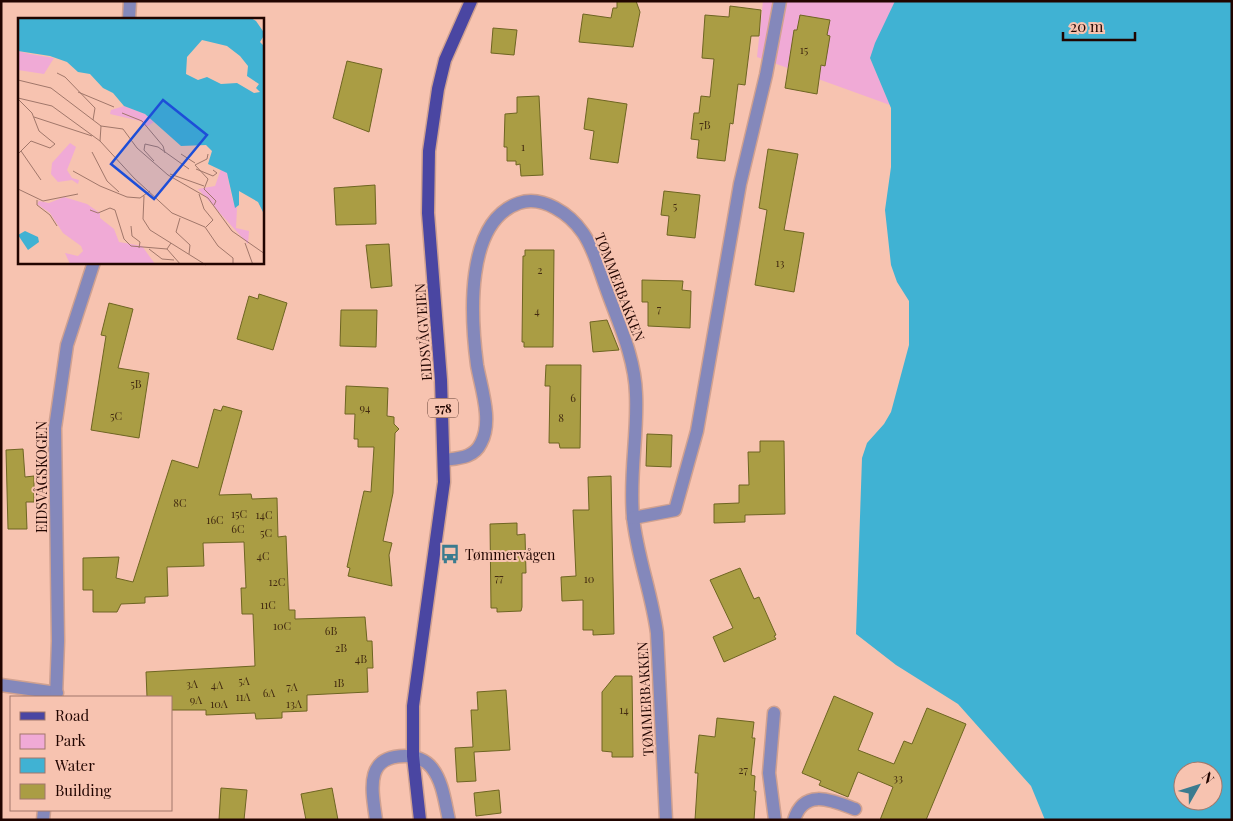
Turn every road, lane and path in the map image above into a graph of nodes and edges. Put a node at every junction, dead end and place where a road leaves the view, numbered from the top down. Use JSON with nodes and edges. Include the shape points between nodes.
{"nodes":[{"id":1,"x":130,"y":1,"type":"edge"},
{"id":2,"x":471,"y":1,"type":"edge"},
{"id":3,"x":780,"y":1,"type":"edge"},
{"id":4,"x":129,"y":18,"type":"edge"},
{"id":5,"x":93,"y":264,"type":"edge"},
{"id":6,"x":444,"y":460,"type":"junction"},
{"id":7,"x":633,"y":518,"type":"junction"},
{"id":8,"x":1,"y":686,"type":"edge"},
{"id":9,"x":56,"y":695,"type":"edge"},
{"id":10,"x":774,"y":713,"type":"dead end"},
{"id":11,"x":413,"y":756,"type":"junction"},
{"id":12,"x":855,"y":809,"type":"dead end"},
{"id":13,"x":376,"y":820,"type":"edge"},
{"id":14,"x":420,"y":820,"type":"edge"},
{"id":15,"x":449,"y":820,"type":"edge"},
{"id":16,"x":666,"y":820,"type":"edge"},
{"id":17,"x":775,"y":820,"type":"edge"},
{"id":18,"x":794,"y":820,"type":"edge"}],
"edges":[{"from":1,"to":4,"type":"street"},
{"from":2,"to":6,"type":"main road","name":"EIDSVÅGVEIEN","number":"578","via":[[445,60],[429,151],[428,213]]},
{"from":3,"to":7,"type":"street","via":[[740,184],[697,431],[675,510]]},
{"from":5,"to":9,"type":"street","name":"EIDSVÅGSKOGEN","via":[[67,345],[55,428]]},
{"from":6,"to":7,"type":"street","name":"TØMMERBAKKEN","via":[[469,456],[481,443],[486,431],[473,303],[480,247],[495,219],[503,212],[520,202],[544,203],[571,219],[584,234],[629,353],[636,394],[630,484]]},
{"from":6,"to":11,"type":"main road","name":"EIDSVÅGVEIEN","number":"578","via":[[442,505],[416,679]]},
{"from":7,"to":16,"type":"street","name":"TØMMERBAKKEN","via":[[656,626]]},
{"from":8,"to":9,"type":"street"},
{"from":10,"to":17,"type":"street","via":[[769,773]]},
{"from":11,"to":13,"type":"street","via":[[393,756],[378,766],[372,784]]},
{"from":11,"to":14,"type":"main road","name":"EIDSVÅGVEIEN","number":"578"},
{"from":11,"to":15,"type":"street","via":[[427,763],[435,772]]},
{"from":12,"to":18,"type":"street","via":[[832,800],[813,799],[803,804]]}]}
